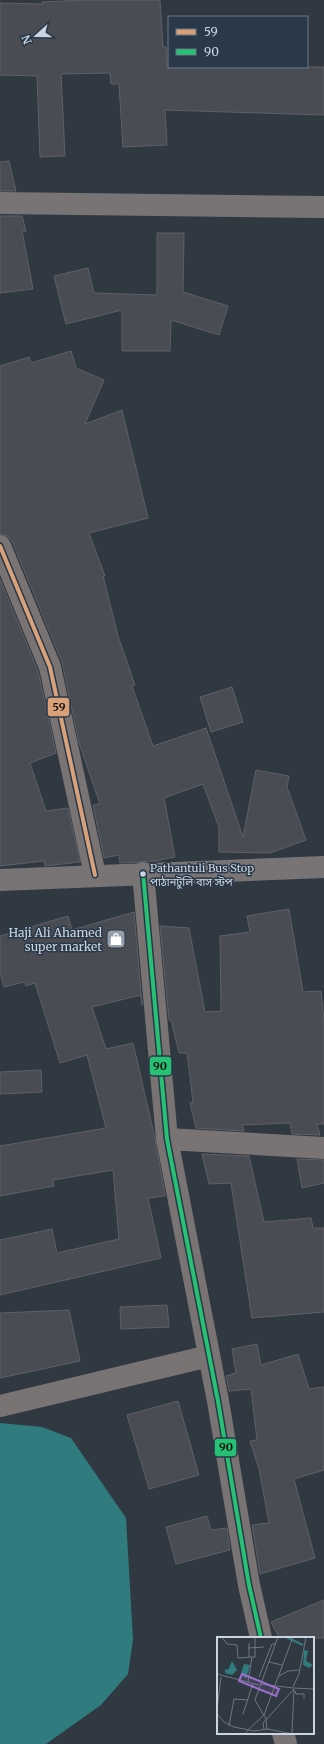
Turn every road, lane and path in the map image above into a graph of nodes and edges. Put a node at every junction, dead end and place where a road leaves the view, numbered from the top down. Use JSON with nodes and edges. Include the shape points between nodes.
{"nodes":[{"id":1,"x":0,"y":203,"type":"edge"},
{"id":2,"x":324,"y":207,"type":"edge"},
{"id":3,"x":0,"y":546,"type":"edge"},
{"id":4,"x":324,"y":867,"type":"edge"},
{"id":5,"x":143,"y":873,"type":"junction"},
{"id":6,"x":95,"y":875,"type":"junction"},
{"id":7,"x":0,"y":880,"type":"edge"},
{"id":8,"x":167,"y":1139,"type":"junction"},
{"id":9,"x":324,"y":1148,"type":"edge"},
{"id":10,"x":209,"y":1356,"type":"junction"},
{"id":11,"x":0,"y":1406,"type":"edge"},
{"id":12,"x":262,"y":1637,"type":"edge"},
{"id":13,"x":283,"y":1734,"type":"edge"},
{"id":14,"x":286,"y":1744,"type":"edge"}],
"edges":[{"from":1,"to":2,"type":"main road"},
{"from":3,"to":6,"type":"street","via":[[50,667]]},
{"from":4,"to":5,"type":"main road"},
{"from":5,"to":6,"type":"main road"},
{"from":5,"to":8,"type":"street"},
{"from":6,"to":7,"type":"main road"},
{"from":8,"to":9,"type":"street"},
{"from":8,"to":10,"type":"street"},
{"from":10,"to":11,"type":"street"},
{"from":10,"to":12,"type":"street","via":[[249,1585]]},
{"from":13,"to":14,"type":"street"}]}
